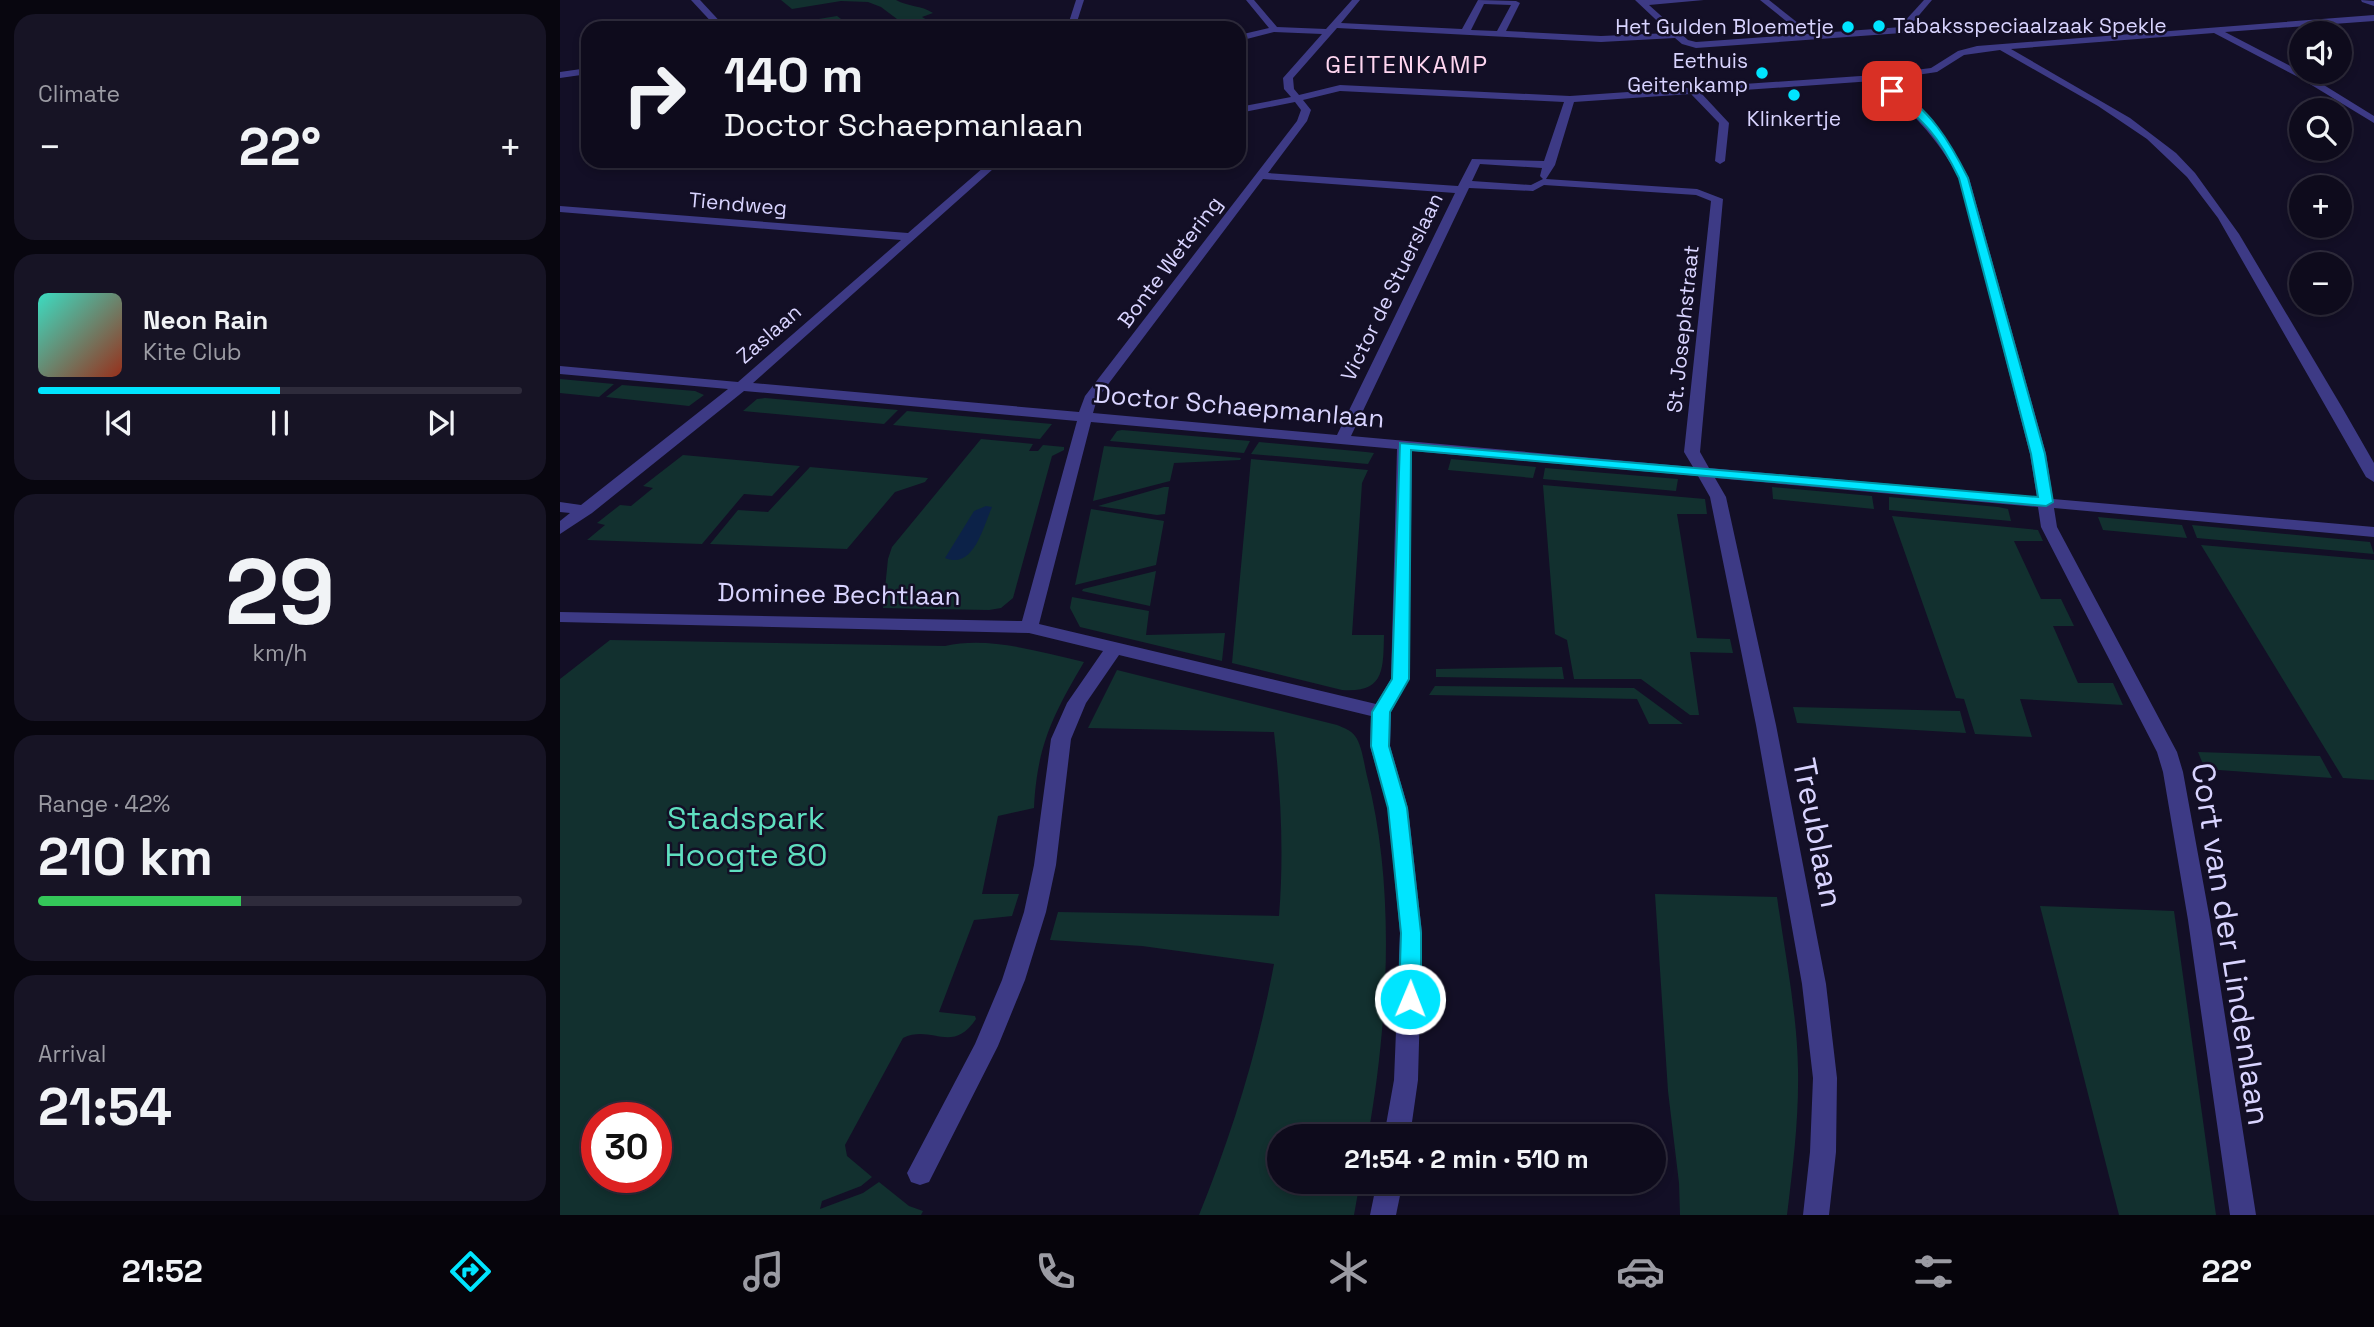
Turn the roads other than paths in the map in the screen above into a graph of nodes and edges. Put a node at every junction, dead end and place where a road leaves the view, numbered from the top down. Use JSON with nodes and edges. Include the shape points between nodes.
{"nodes":[{"id":1,"x":695,"y":0,"type":"edge"},
{"id":2,"x":1080,"y":0,"type":"edge"},
{"id":3,"x":1250,"y":0,"type":"edge"},
{"id":4,"x":1356,"y":0,"type":"edge"},
{"id":5,"x":1700,"y":0,"type":"edge"},
{"id":6,"x":1764,"y":0,"type":"edge"},
{"id":7,"x":1928,"y":0,"type":"edge"},
{"id":8,"x":2365,"y":0,"type":"edge"},
{"id":9,"x":1641,"y":2,"type":"edge"},
{"id":10,"x":2374,"y":4,"type":"edge"},
{"id":11,"x":2374,"y":18,"type":"edge"},
{"id":12,"x":715,"y":21,"type":"edge"},
{"id":13,"x":1073,"y":21,"type":"edge"},
{"id":14,"x":1799,"y":27,"type":"dead end"},
{"id":15,"x":1274,"y":29,"type":"junction"},
{"id":16,"x":1332,"y":29,"type":"junction"},
{"id":17,"x":2216,"y":31,"type":"junction"},
{"id":18,"x":1465,"y":32,"type":"junction"},
{"id":19,"x":1500,"y":34,"type":"junction"},
{"id":20,"x":1678,"y":35,"type":"junction"},
{"id":21,"x":1246,"y":36,"type":"edge"},
{"id":22,"x":2001,"y":47,"type":"junction"},
{"id":23,"x":581,"y":72,"type":"edge"},
{"id":24,"x":560,"y":75,"type":"edge"},
{"id":25,"x":1875,"y":78,"type":"junction"},
{"id":26,"x":1695,"y":92,"type":"junction"},
{"id":27,"x":1297,"y":98,"type":"junction"},
{"id":28,"x":1570,"y":99,"type":"junction"},
{"id":29,"x":1246,"y":109,"type":"edge"},
{"id":30,"x":2374,"y":120,"type":"edge"},
{"id":31,"x":1720,"y":161,"type":"dead end"},
{"id":32,"x":1550,"y":165,"type":"junction"},
{"id":33,"x":989,"y":168,"type":"edge"},
{"id":34,"x":1260,"y":176,"type":"junction"},
{"id":35,"x":1542,"y":182,"type":"junction"},
{"id":36,"x":1463,"y":187,"type":"junction"},
{"id":37,"x":560,"y":209,"type":"edge"},
{"id":38,"x":912,"y":237,"type":"junction"},
{"id":39,"x":560,"y":370,"type":"edge"},
{"id":40,"x":740,"y":387,"type":"junction"},
{"id":41,"x":1085,"y":417,"type":"junction"},
{"id":42,"x":1342,"y":440,"type":"junction"},
{"id":43,"x":1405,"y":446,"type":"junction"},
{"id":44,"x":1702,"y":471,"type":"junction"},
{"id":45,"x":2374,"y":477,"type":"edge"},
{"id":46,"x":2046,"y":502,"type":"junction"},
{"id":47,"x":560,"y":507,"type":"edge"},
{"id":48,"x":586,"y":510,"type":"junction"},
{"id":49,"x":560,"y":529,"type":"edge"},
{"id":50,"x":2374,"y":532,"type":"edge"},
{"id":51,"x":560,"y":617,"type":"edge"},
{"id":52,"x":1029,"y":627,"type":"junction"},
{"id":53,"x":1115,"y":648,"type":"junction"},
{"id":54,"x":1381,"y":712,"type":"junction"},
{"id":55,"x":1399,"y":1124,"type":"edge"},
{"id":56,"x":920,"y":1173,"type":"dead end"},
{"id":57,"x":1387,"y":1194,"type":"edge"},
{"id":58,"x":1382,"y":1215,"type":"edge"},
{"id":59,"x":1816,"y":1215,"type":"edge"},
{"id":60,"x":2243,"y":1215,"type":"edge"}],
"edges":[{"from":1,"to":12,"type":"street"},
{"from":2,"to":13,"type":"street"},
{"from":3,"to":15,"type":"street"},
{"from":4,"to":16,"type":"street","name":"Bonte Wetering"},
{"from":5,"to":9,"type":"street"},
{"from":6,"to":14,"type":"street"},
{"from":7,"to":20,"type":"street","via":[[1904,27],[1890,33],[1700,45]]},
{"from":8,"to":10,"type":"street"},
{"from":9,"to":20,"type":"street"},
{"from":11,"to":17,"type":"street"},
{"from":15,"to":16,"type":"street"},
{"from":15,"to":21,"type":"street"},
{"from":16,"to":18,"type":"street"},
{"from":16,"to":27,"type":"street","name":"Bonte Wetering","via":[[1288,78],[1289,89]]},
{"from":17,"to":22,"type":"street"},
{"from":17,"to":30,"type":"street","via":[[2304,76]]},
{"from":18,"to":19,"type":"street"},
{"from":18,"to":19,"type":"street","via":[[1481,1],[1516,3]]},
{"from":19,"to":20,"type":"street","via":[[1610,40]]},
{"from":22,"to":25,"type":"street","via":[[1968,51],[1927,72]]},
{"from":22,"to":45,"type":"street","via":[[2111,111],[2190,174],[2238,242]]},
{"from":23,"to":24,"type":"street"},
{"from":25,"to":26,"type":"street"},
{"from":25,"to":46,"type":"street","name":"Cort van der Lindenlaan","via":[[1930,122],[1964,178],[2038,454]]},
{"from":26,"to":28,"type":"street"},
{"from":26,"to":31,"type":"street","via":[[1724,124]]},
{"from":27,"to":28,"type":"street","via":[[1340,88]]},
{"from":27,"to":29,"type":"street"},
{"from":27,"to":34,"type":"street","name":"Bonte Wetering","via":[[1306,110],[1302,121]]},
{"from":28,"to":32,"type":"street"},
{"from":32,"to":35,"type":"street"},
{"from":32,"to":36,"type":"street","name":"Victor de Stuerslaan","via":[[1476,161]]},
{"from":33,"to":38,"type":"street","name":"Zaslaan"},
{"from":34,"to":36,"type":"street"},
{"from":34,"to":41,"type":"street","name":"Bonte Wetering","via":[[1090,399]]},
{"from":35,"to":36,"type":"street","via":[[1533,188]]},
{"from":35,"to":44,"type":"street","name":"St. Josephstraat","via":[[1708,194],[1717,199],[1692,452]]},
{"from":36,"to":42,"type":"street","name":"Victor de Stuerslaan"},
{"from":37,"to":38,"type":"street","name":"Tiendweg"},
{"from":38,"to":40,"type":"street","name":"Zaslaan"},
{"from":39,"to":40,"type":"street","name":"Doctor Schaepmanlaan"},
{"from":40,"to":41,"type":"street","name":"Doctor Schaepmanlaan"},
{"from":40,"to":48,"type":"street","name":"Zaslaan"},
{"from":41,"to":42,"type":"street","name":"Doctor Schaepmanlaan"},
{"from":41,"to":52,"type":"street","name":"Bonte Wetering"},
{"from":42,"to":43,"type":"street","name":"Doctor Schaepmanlaan"},
{"from":43,"to":44,"type":"street","name":"Doctor Schaepmanlaan"},
{"from":43,"to":54,"type":"street","via":[[1400,679]]},
{"from":44,"to":46,"type":"street","name":"Doctor Schaepmanlaan"},
{"from":44,"to":59,"type":"street","name":"Treublaan","via":[[1718,497],[1814,984],[1825,1078]]},
{"from":46,"to":50,"type":"street","name":"Doctor Schaepmanlaan"},
{"from":46,"to":60,"type":"street","name":"Cort van der Lindenlaan","via":[[2049,527],[2174,772]]},
{"from":47,"to":48,"type":"street"},
{"from":48,"to":49,"type":"street","name":"Zaslaan"},
{"from":51,"to":52,"type":"street","name":"Dominee Bechtlaan"},
{"from":52,"to":53,"type":"street","name":"Dominee Bechtlaan"},
{"from":53,"to":54,"type":"street","name":"Dominee Bechtlaan"},
{"from":53,"to":56,"type":"street","via":[[1098,668],[1061,738],[1053,818],[1035,912],[1019,965],[970,1079]]},
{"from":54,"to":55,"type":"street","via":[[1380,746],[1398,808],[1411,933],[1406,1080]]},
{"from":57,"to":58,"type":"street"}]}
